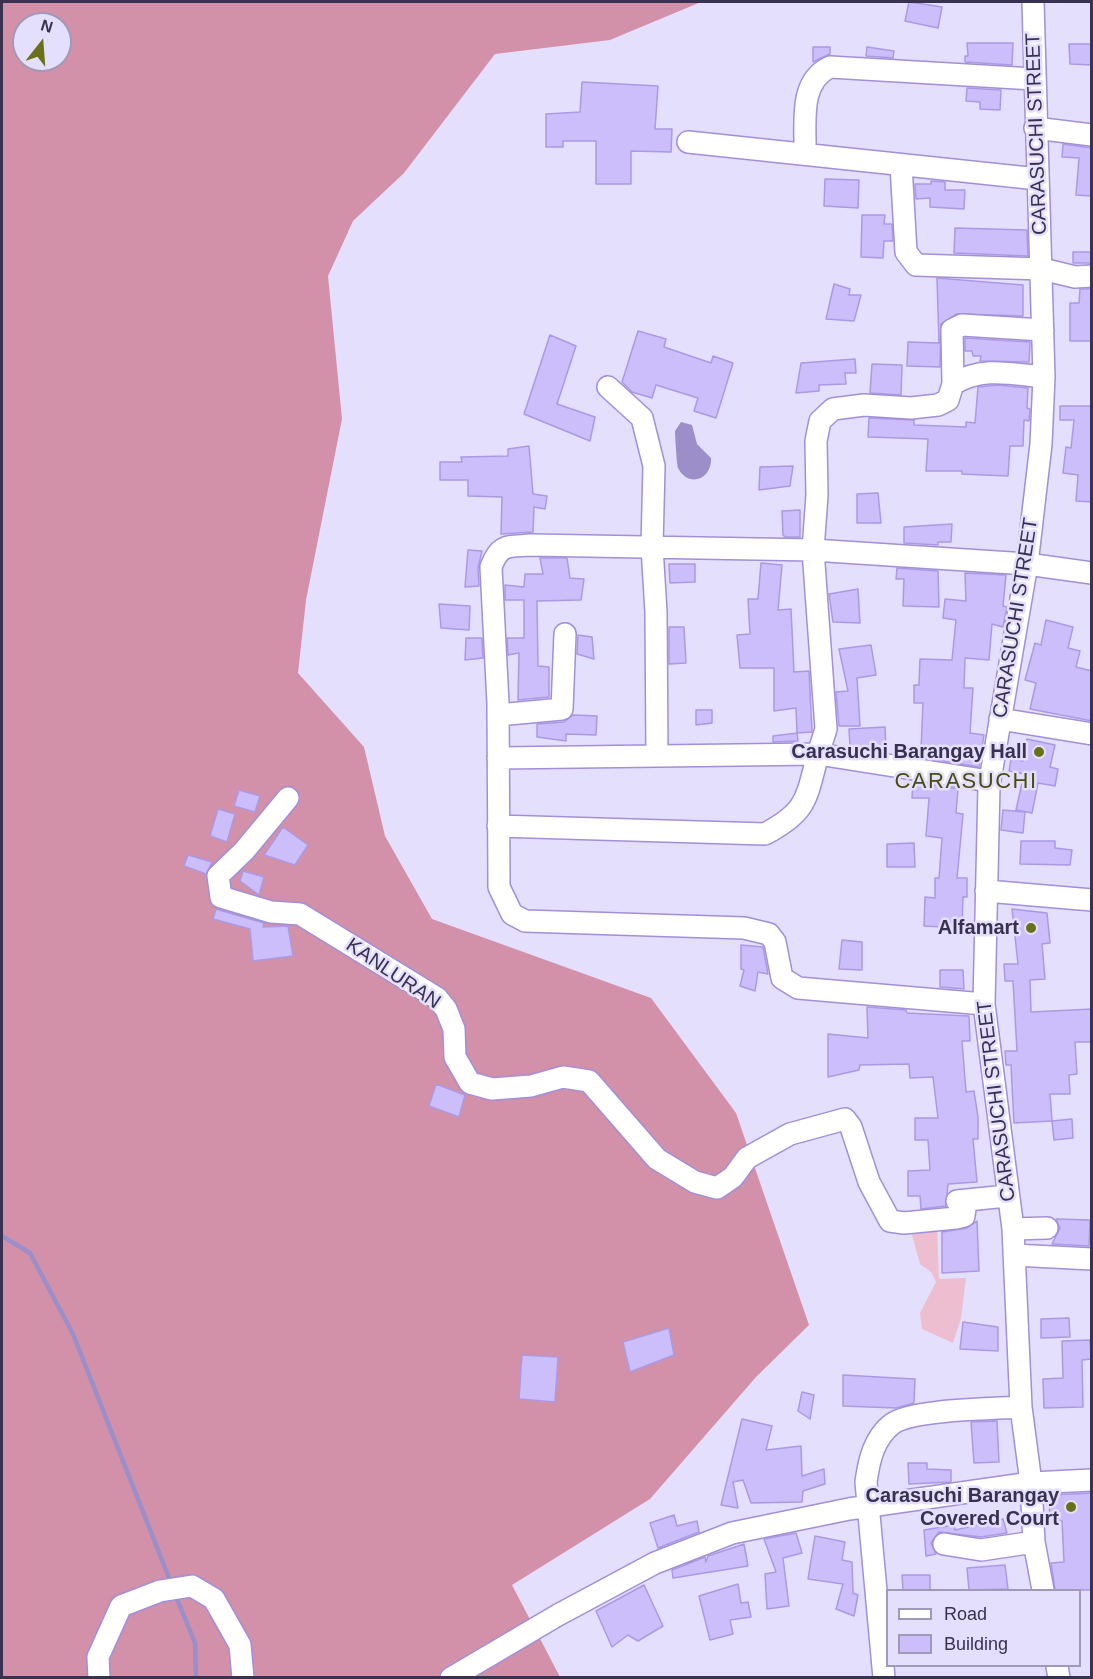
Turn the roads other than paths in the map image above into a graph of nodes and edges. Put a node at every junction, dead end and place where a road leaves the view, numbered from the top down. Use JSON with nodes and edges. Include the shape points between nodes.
{"nodes":[{"id":1,"x":1033,"y":2,"type":"edge"},
{"id":2,"x":1034,"y":79,"type":"junction"},
{"id":3,"x":1035,"y":128,"type":"junction"},
{"id":4,"x":1092,"y":135,"type":"edge"},
{"id":5,"x":688,"y":142,"type":"dead end"},
{"id":6,"x":805,"y":154,"type":"junction"},
{"id":7,"x":901,"y":165,"type":"junction"},
{"id":8,"x":1038,"y":179,"type":"junction"},
{"id":9,"x":1042,"y":269,"type":"junction"},
{"id":10,"x":1092,"y":276,"type":"edge"},
{"id":11,"x":1044,"y":330,"type":"junction"},
{"id":12,"x":1044,"y":377,"type":"junction"},
{"id":13,"x":952,"y":384,"type":"junction"},
{"id":14,"x":608,"y":387,"type":"dead end"},
{"id":15,"x":652,"y":547,"type":"junction"},
{"id":16,"x":813,"y":550,"type":"junction"},
{"id":17,"x":1027,"y":564,"type":"junction"},
{"id":18,"x":1092,"y":573,"type":"edge"},
{"id":19,"x":565,"y":634,"type":"dead end"},
{"id":20,"x":498,"y":715,"type":"junction"},
{"id":21,"x":1000,"y":719,"type":"junction"},
{"id":22,"x":1092,"y":734,"type":"edge"},
{"id":23,"x":818,"y":754,"type":"junction"},
{"id":24,"x":657,"y":756,"type":"junction"},
{"id":25,"x":498,"y":758,"type":"junction"},
{"id":26,"x":989,"y":781,"type":"junction"},
{"id":27,"x":288,"y":798,"type":"dead end"},
{"id":28,"x":498,"y":826,"type":"junction"},
{"id":29,"x":986,"y":891,"type":"junction"},
{"id":30,"x":1092,"y":900,"type":"edge"},
{"id":31,"x":984,"y":1004,"type":"junction"},
{"id":32,"x":1007,"y":1196,"type":"junction"},
{"id":33,"x":1047,"y":1228,"type":"dead end"},
{"id":34,"x":1013,"y":1229,"type":"junction"},
{"id":35,"x":1014,"y":1255,"type":"junction"},
{"id":36,"x":1092,"y":1259,"type":"edge"},
{"id":37,"x":1021,"y":1407,"type":"junction"},
{"id":38,"x":1092,"y":1480,"type":"edge"},
{"id":39,"x":1030,"y":1483,"type":"junction"},
{"id":40,"x":868,"y":1506,"type":"junction"},
{"id":41,"x":1034,"y":1542,"type":"junction"},
{"id":42,"x":944,"y":1544,"type":"dead end"},
{"id":43,"x":1043,"y":1589,"type":"edge"},
{"id":44,"x":99,"y":1677,"type":"edge"},
{"id":45,"x":243,"y":1677,"type":"edge"},
{"id":46,"x":451,"y":1677,"type":"edge"},
{"id":47,"x":884,"y":1677,"type":"edge"}],
"edges":[{"from":1,"to":2,"type":"street","name":"CARASUCHI STREET"},
{"from":2,"to":3,"type":"street","name":"CARASUCHI STREET"},
{"from":2,"to":6,"type":"street","via":[[830,67],[810,84]]},
{"from":3,"to":4,"type":"street"},
{"from":3,"to":8,"type":"street","name":"CARASUCHI STREET"},
{"from":5,"to":6,"type":"street"},
{"from":6,"to":7,"type":"street"},
{"from":7,"to":8,"type":"street"},
{"from":7,"to":9,"type":"street","via":[[906,252],[916,265]]},
{"from":8,"to":9,"type":"street","name":"CARASUCHI STREET"},
{"from":9,"to":10,"type":"street","via":[[1075,277]]},
{"from":9,"to":11,"type":"street","name":"CARASUCHI STREET"},
{"from":11,"to":12,"type":"street","name":"CARASUCHI STREET"},
{"from":11,"to":13,"type":"street","via":[[962,326],[952,330]]},
{"from":12,"to":13,"type":"street","via":[[969,375]]},
{"from":12,"to":17,"type":"street","name":"CARASUCHI STREET","via":[[1041,444]]},
{"from":13,"to":16,"type":"street","via":[[948,400],[938,405],[854,406],[833,409],[820,421]]},
{"from":14,"to":15,"type":"street","via":[[642,418],[654,466]]},
{"from":15,"to":16,"type":"street"},
{"from":15,"to":20,"type":"street","via":[[531,545],[504,547],[496,553],[491,567]]},
{"from":15,"to":24,"type":"street"},
{"from":16,"to":17,"type":"street"},
{"from":16,"to":23,"type":"street","via":[[826,729]]},
{"from":17,"to":18,"type":"street"},
{"from":17,"to":21,"type":"street","name":"CARASUCHI STREET"},
{"from":19,"to":20,"type":"street","via":[[562,709]]},
{"from":20,"to":25,"type":"street"},
{"from":21,"to":22,"type":"street"},
{"from":21,"to":26,"type":"street","name":"CARASUCHI STREET"},
{"from":23,"to":24,"type":"street"},
{"from":23,"to":26,"type":"street"},
{"from":23,"to":28,"type":"street","via":[[805,803],[789,821],[765,834]]},
{"from":24,"to":25,"type":"street"},
{"from":25,"to":28,"type":"street"},
{"from":26,"to":29,"type":"street","name":"CARASUCHI STREET"},
{"from":27,"to":32,"type":"street","name":"KANLURAN","via":[[218,876],[221,897],[271,912],[300,914],[437,998],[454,1029],[455,1057],[470,1083],[492,1089],[531,1086],[563,1077],[589,1081],[657,1159],[695,1182],[717,1188],[734,1177],[747,1158],[790,1134],[845,1119],[869,1182],[890,1221],[956,1218],[964,1216],[961,1201]]},
{"from":28,"to":31,"type":"street","via":[[499,887],[512,914],[525,921],[744,928],[769,933],[775,942],[782,978],[798,988]]},
{"from":29,"to":30,"type":"street"},
{"from":29,"to":31,"type":"street","name":"CARASUCHI STREET"},
{"from":31,"to":32,"type":"street","name":"CARASUCHI STREET"},
{"from":32,"to":34,"type":"street","name":"CARASUCHI STREET"},
{"from":33,"to":34,"type":"street"},
{"from":34,"to":35,"type":"street","name":"CARASUCHI STREET"},
{"from":35,"to":36,"type":"street"},
{"from":35,"to":37,"type":"street","name":"CARASUCHI STREET"},
{"from":37,"to":39,"type":"street","name":"CARASUCHI STREET"},
{"from":37,"to":40,"type":"street","via":[[914,1415],[893,1423],[870,1458]]},
{"from":38,"to":39,"type":"street"},
{"from":39,"to":40,"type":"street"},
{"from":39,"to":41,"type":"street","name":"CARASUCHI STREET"},
{"from":40,"to":46,"type":"street","via":[[732,1533],[655,1563]]},
{"from":40,"to":47,"type":"street"},
{"from":41,"to":42,"type":"street","via":[[981,1550]]},
{"from":41,"to":43,"type":"street","name":"CARASUCHI STREET"},
{"from":44,"to":45,"type":"street","via":[[98,1657],[121,1606],[192,1586],[214,1599],[240,1645]]}]}
